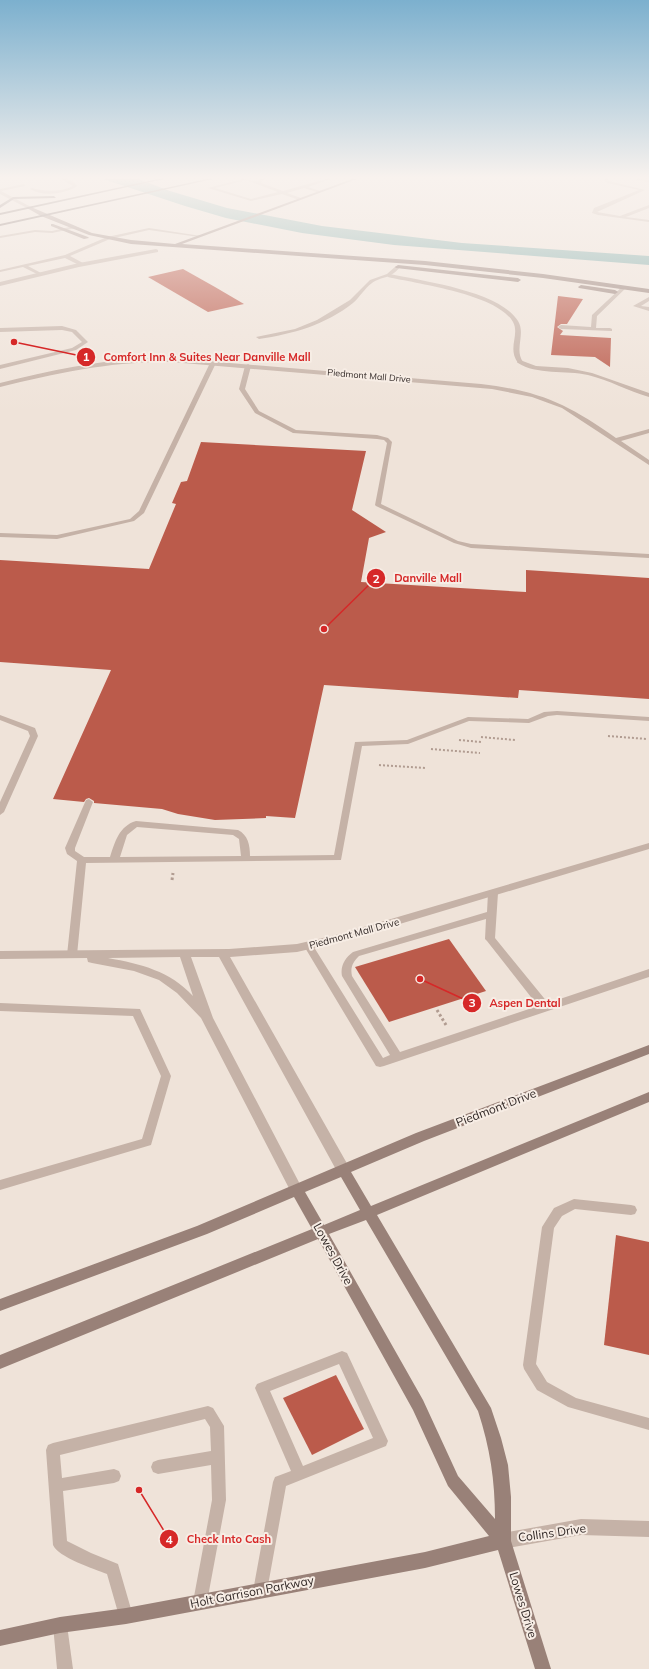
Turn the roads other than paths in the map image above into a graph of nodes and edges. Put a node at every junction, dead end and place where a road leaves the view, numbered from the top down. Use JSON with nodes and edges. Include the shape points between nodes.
{"nodes":[{"id":1,"x":62,"y":257,"type":"edge"},
{"id":2,"x":68,"y":257,"type":"edge"},
{"id":3,"x":119,"y":257,"type":"edge"},
{"id":4,"x":252,"y":257,"type":"edge"},
{"id":5,"x":342,"y":257,"type":"edge"},
{"id":6,"x":80,"y":264,"type":"junction"},
{"id":7,"x":25,"y":266,"type":"junction"},
{"id":8,"x":398,"y":267,"type":"junction"},
{"id":9,"x":0,"y":271,"type":"edge"},
{"id":10,"x":40,"y":274,"type":"junction"},
{"id":11,"x":390,"y":276,"type":"junction"},
{"id":12,"x":539,"y":282,"type":"dead end"},
{"id":13,"x":546,"y":283,"type":"dead end"},
{"id":14,"x":0,"y":284,"type":"edge"},
{"id":15,"x":625,"y":287,"type":"junction"},
{"id":16,"x":649,"y":291,"type":"edge"},
{"id":17,"x":617,"y":293,"type":"junction"},
{"id":18,"x":649,"y":299,"type":"edge"},
{"id":19,"x":649,"y":309,"type":"edge"},
{"id":20,"x":561,"y":327,"type":"dead end"},
{"id":21,"x":592,"y":329,"type":"junction"},
{"id":22,"x":0,"y":330,"type":"edge"},
{"id":23,"x":610,"y":330,"type":"dead end"},
{"id":24,"x":259,"y":337,"type":"dead end"},
{"id":25,"x":520,"y":362,"type":"joint"},
{"id":26,"x":213,"y":363,"type":"junction"},
{"id":27,"x":248,"y":366,"type":"junction"},
{"id":28,"x":0,"y":367,"type":"edge"},
{"id":29,"x":0,"y":385,"type":"edge"},
{"id":30,"x":649,"y":395,"type":"edge"},
{"id":31,"x":649,"y":431,"type":"edge"},
{"id":32,"x":614,"y":440,"type":"junction"},
{"id":33,"x":649,"y":463,"type":"edge"},
{"id":34,"x":0,"y":535,"type":"edge"},
{"id":35,"x":649,"y":556,"type":"edge"},
{"id":36,"x":0,"y":717,"type":"edge"},
{"id":37,"x":649,"y":719,"type":"edge"},
{"id":38,"x":89,"y":802,"type":"dead end"},
{"id":39,"x":0,"y":812,"type":"edge"},
{"id":40,"x":649,"y":846,"type":"edge"},
{"id":41,"x":246,"y":858,"type":"junction"},
{"id":42,"x":82,"y":860,"type":"junction"},
{"id":43,"x":114,"y":860,"type":"junction"},
{"id":44,"x":493,"y":893,"type":"junction"},
{"id":45,"x":492,"y":914,"type":"junction"},
{"id":46,"x":309,"y":946,"type":"junction"},
{"id":47,"x":222,"y":953,"type":"junction"},
{"id":48,"x":184,"y":954,"type":"junction"},
{"id":49,"x":0,"y":955,"type":"edge"},
{"id":50,"x":72,"y":955,"type":"junction"},
{"id":51,"x":649,"y":973,"type":"edge"},
{"id":52,"x":0,"y":1007,"type":"edge"},
{"id":53,"x":545,"y":1007,"type":"junction"},
{"id":54,"x":207,"y":1018,"type":"junction"},
{"id":55,"x":649,"y":1049,"type":"edge"},
{"id":56,"x":397,"y":1057,"type":"junction"},
{"id":57,"x":649,"y":1097,"type":"edge"},
{"id":58,"x":344,"y":1171,"type":"junction"},
{"id":59,"x":0,"y":1185,"type":"edge"},
{"id":60,"x":297,"y":1190,"type":"junction"},
{"id":61,"x":631,"y":1210,"type":"dead end"},
{"id":62,"x":368,"y":1213,"type":"junction"},
{"id":63,"x":321,"y":1232,"type":"junction"},
{"id":64,"x":0,"y":1305,"type":"edge"},
{"id":65,"x":0,"y":1362,"type":"edge"},
{"id":66,"x":649,"y":1424,"type":"edge"},
{"id":67,"x":217,"y":1457,"type":"junction"},
{"id":68,"x":158,"y":1467,"type":"dead end"},
{"id":69,"x":299,"y":1473,"type":"junction"},
{"id":70,"x":114,"y":1476,"type":"dead end"},
{"id":71,"x":55,"y":1486,"type":"junction"},
{"id":72,"x":649,"y":1529,"type":"edge"},
{"id":73,"x":503,"y":1541,"type":"junction"},
{"id":74,"x":260,"y":1591,"type":"junction"},
{"id":75,"x":200,"y":1602,"type":"junction"},
{"id":76,"x":126,"y":1616,"type":"junction"},
{"id":77,"x":60,"y":1625,"type":"junction"},
{"id":78,"x":0,"y":1638,"type":"edge"},
{"id":79,"x":65,"y":1669,"type":"edge"},
{"id":80,"x":543,"y":1669,"type":"edge"}],
"edges":[{"from":1,"to":7,"type":"lane"},
{"from":2,"to":6,"type":"lane"},
{"from":3,"to":6,"type":"street"},
{"from":4,"to":8,"type":"main road"},
{"from":5,"to":15,"type":"main road","via":[[425,263]]},
{"from":6,"to":10,"type":"street"},
{"from":7,"to":9,"type":"lane"},
{"from":7,"to":10,"type":"lane"},
{"from":8,"to":11,"type":"lane"},
{"from":8,"to":12,"type":"main road"},
{"from":10,"to":14,"type":"street"},
{"from":11,"to":24,"type":"lane","via":[[372,281],[334,314],[307,328]]},
{"from":11,"to":25,"type":"street","via":[[467,293],[500,307],[510,315],[517,326],[516,355]]},
{"from":13,"to":17,"type":"main road"},
{"from":15,"to":16,"type":"main road"},
{"from":15,"to":17,"type":"lane"},
{"from":17,"to":18,"type":"main road"},
{"from":17,"to":21,"type":"lane","via":[[594,316]]},
{"from":18,"to":19,"type":"lane","via":[[636,306]]},
{"from":20,"to":21,"type":"lane"},
{"from":21,"to":23,"type":"lane"},
{"from":22,"to":28,"type":"lane","via":[[62,328],[74,331],[85,342],[74,349]]},
{"from":25,"to":30,"type":"lane","via":[[531,366],[605,377]]},
{"from":26,"to":27,"type":"street","name":"Piedmont Mall Drive"},
{"from":26,"to":29,"type":"street","name":"Piedmont Mall Drive","via":[[160,359],[115,361],[71,367]]},
{"from":26,"to":34,"type":"lane","via":[[142,512],[132,520],[57,537]]},
{"from":27,"to":32,"type":"street","name":"Piedmont Mall Drive","via":[[510,390],[564,407]]},
{"from":27,"to":35,"type":"lane","via":[[242,389],[257,412],[295,432],[377,437],[390,443],[378,505],[385,509],[456,542],[471,546]]},
{"from":31,"to":32,"type":"street"},
{"from":32,"to":33,"type":"street","name":"Piedmont Mall Drive"},
{"from":36,"to":39,"type":"lane","via":[[32,730],[34,736]]},
{"from":37,"to":41,"type":"lane","via":[[557,713],[529,721],[471,719],[408,742],[358,744],[338,858]]},
{"from":38,"to":42,"type":"lane","via":[[70,848],[70,852]]},
{"from":40,"to":44,"type":"street","name":"Piedmont Mall Drive"},
{"from":41,"to":43,"type":"lane"},
{"from":41,"to":43,"type":"lane","via":[[243,839],[235,832],[136,824],[124,832]]},
{"from":42,"to":43,"type":"lane"},
{"from":42,"to":50,"type":"lane"},
{"from":44,"to":45,"type":"lane"},
{"from":44,"to":46,"type":"street","name":"Piedmont Mall Drive"},
{"from":45,"to":53,"type":"lane","via":[[490,939]]},
{"from":45,"to":56,"type":"lane","via":[[356,954],[349,962],[346,969],[348,976]]},
{"from":46,"to":47,"type":"street","name":"Piedmont Mall Drive"},
{"from":46,"to":56,"type":"lane","via":[[380,1063]]},
{"from":47,"to":48,"type":"street","name":"Piedmont Mall Drive"},
{"from":47,"to":58,"type":"street","name":"Lowes Drive"},
{"from":48,"to":50,"type":"street","name":"Piedmont Mall Drive"},
{"from":48,"to":54,"type":"street","name":"Lowes Drive"},
{"from":49,"to":50,"type":"street","name":"Piedmont Mall Drive"},
{"from":50,"to":54,"type":"street","via":[[141,970],[167,980],[184,993]]},
{"from":51,"to":53,"type":"lane"},
{"from":52,"to":59,"type":"lane","via":[[136,1012],[166,1076],[147,1142]]},
{"from":53,"to":56,"type":"lane"},
{"from":54,"to":60,"type":"street","name":"Lowes Drive"},
{"from":55,"to":58,"type":"main road","name":"Piedmont Drive","via":[[420,1137]]},
{"from":57,"to":62,"type":"main road"},
{"from":58,"to":60,"type":"main road","name":"Piedmont Drive"},
{"from":58,"to":62,"type":"main road","name":"Lowes Drive"},
{"from":60,"to":63,"type":"main road","name":"Lowes Drive"},
{"from":60,"to":64,"type":"main road","name":"Piedmont Drive","via":[[202,1230]]},
{"from":61,"to":66,"type":"lane","via":[[574,1204],[558,1212],[548,1227],[529,1365],[542,1386],[573,1403]]},
{"from":62,"to":63,"type":"main road"},
{"from":62,"to":73,"type":"main road","name":"Lowes Drive","via":[[484,1408],[500,1464]]},
{"from":63,"to":65,"type":"main road"},
{"from":63,"to":73,"type":"main road","name":"Lowes Drive","via":[[414,1398],[453,1481]]},
{"from":67,"to":68,"type":"lane"},
{"from":67,"to":71,"type":"lane","via":[[217,1426],[208,1412],[53,1450]]},
{"from":67,"to":75,"type":"lane","via":[[219,1500]]},
{"from":69,"to":69,"type":"lane","via":[[262,1388],[342,1357],[381,1441]]},
{"from":69,"to":74,"type":"lane","via":[[280,1482]]},
{"from":70,"to":71,"type":"lane"},
{"from":71,"to":76,"type":"lane","via":[[60,1545],[113,1569]]},
{"from":72,"to":73,"type":"street","name":"Collins Drive","via":[[581,1527]]},
{"from":73,"to":74,"type":"main road","name":"Holt Garrison Parkway","via":[[425,1560]]},
{"from":73,"to":80,"type":"main road","name":"Lowes Drive"},
{"from":74,"to":75,"type":"main road","name":"Holt Garrison Parkway"},
{"from":75,"to":76,"type":"main road","name":"Holt Garrison Parkway"},
{"from":76,"to":77,"type":"main road","name":"Holt Garrison Parkway"},
{"from":77,"to":78,"type":"main road","name":"Holt Garrison Parkway"},
{"from":77,"to":79,"type":"lane"}]}
